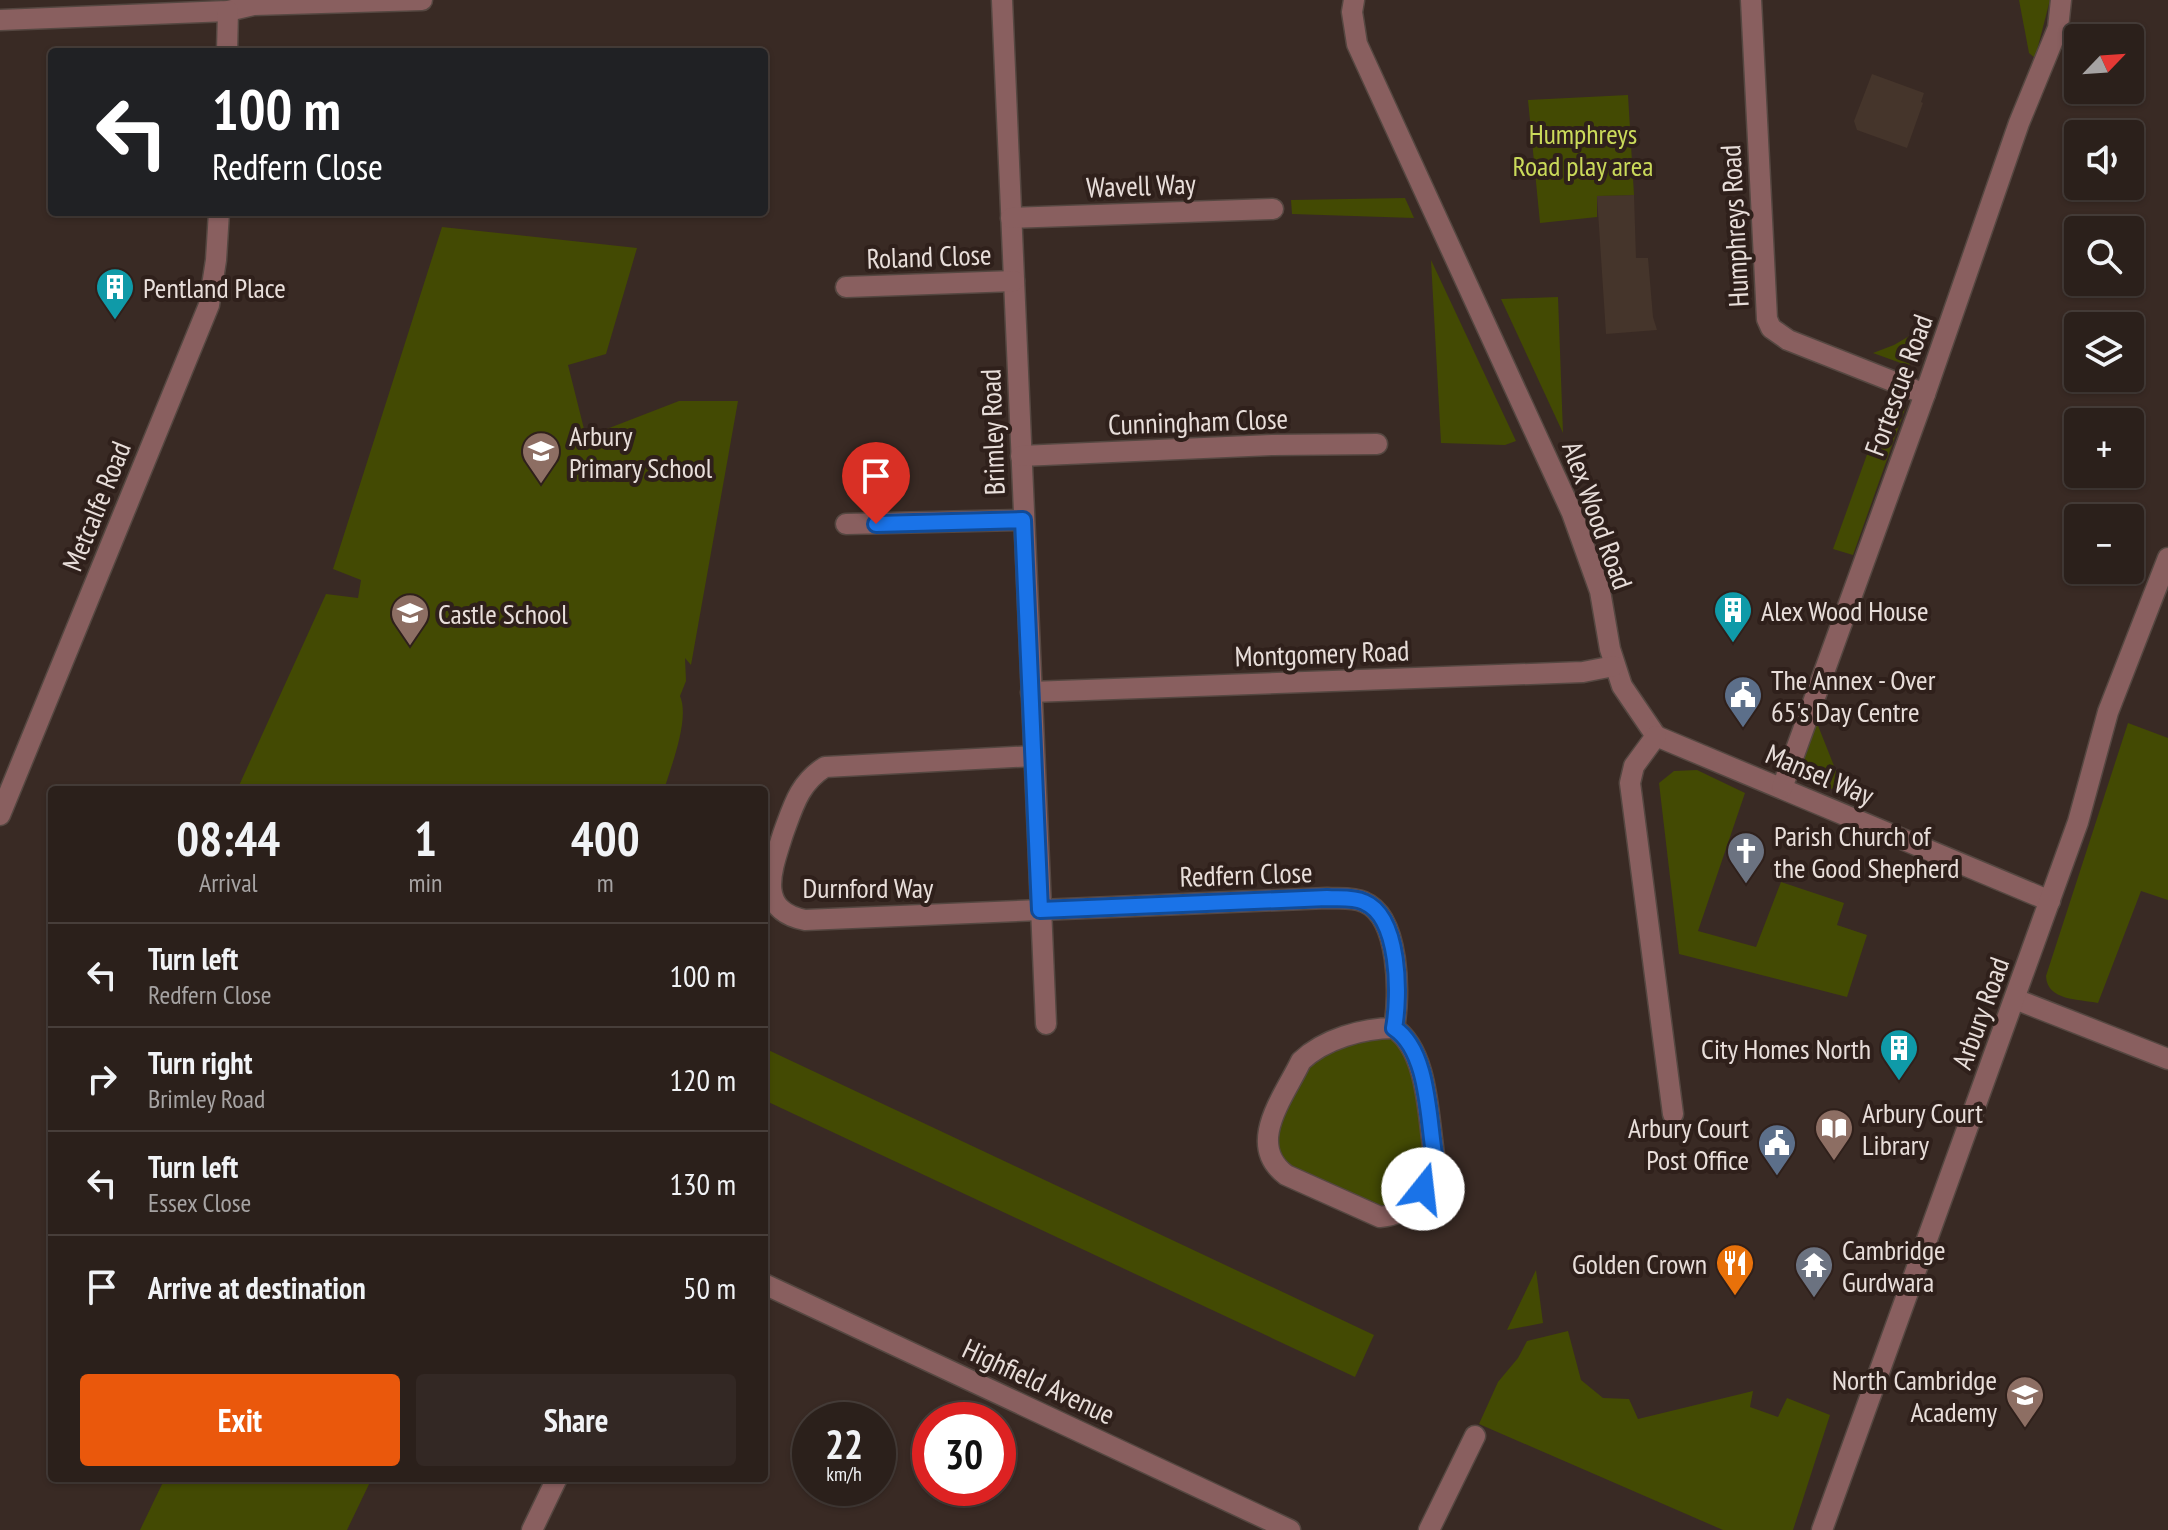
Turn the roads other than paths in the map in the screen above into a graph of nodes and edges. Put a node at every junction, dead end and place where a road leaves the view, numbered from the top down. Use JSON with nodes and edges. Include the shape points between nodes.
{"nodes":[{"id":1,"x":422,"y":0,"type":"edge"},
{"id":2,"x":1002,"y":0,"type":"edge"},
{"id":3,"x":1354,"y":0,"type":"edge"},
{"id":4,"x":1751,"y":0,"type":"edge"},
{"id":5,"x":2061,"y":0,"type":"edge"},
{"id":6,"x":293,"y":2,"type":"edge"},
{"id":7,"x":228,"y":11,"type":"junction"},
{"id":8,"x":0,"y":20,"type":"edge"},
{"id":9,"x":227,"y":48,"type":"edge"},
{"id":10,"x":1273,"y":209,"type":"dead end"},
{"id":11,"x":219,"y":216,"type":"edge"},
{"id":12,"x":1011,"y":218,"type":"junction"},
{"id":13,"x":1014,"y":281,"type":"junction"},
{"id":14,"x":846,"y":287,"type":"dead end"},
{"id":15,"x":1925,"y":394,"type":"junction"},
{"id":16,"x":1377,"y":444,"type":"dead end"},
{"id":17,"x":1021,"y":456,"type":"junction"},
{"id":18,"x":1023,"y":520,"type":"junction"},
{"id":19,"x":846,"y":524,"type":"dead end"},
{"id":20,"x":2168,"y":558,"type":"edge"},
{"id":21,"x":1614,"y":666,"type":"junction"},
{"id":22,"x":1031,"y":692,"type":"junction"},
{"id":23,"x":1656,"y":736,"type":"junction"},
{"id":24,"x":1033,"y":756,"type":"junction"},
{"id":25,"x":1782,"y":788,"type":"junction"},
{"id":26,"x":0,"y":815,"type":"edge"},
{"id":27,"x":2050,"y":901,"type":"junction"},
{"id":28,"x":1040,"y":910,"type":"junction"},
{"id":29,"x":2015,"y":999,"type":"junction"},
{"id":30,"x":1046,"y":1024,"type":"dead end"},
{"id":31,"x":1394,"y":1028,"type":"junction"},
{"id":32,"x":2168,"y":1059,"type":"edge"},
{"id":33,"x":1673,"y":1114,"type":"dead end"},
{"id":34,"x":768,"y":1286,"type":"edge"},
{"id":35,"x":1475,"y":1436,"type":"dead end"},
{"id":36,"x":555,"y":1482,"type":"edge"},
{"id":37,"x":532,"y":1530,"type":"edge"},
{"id":38,"x":1290,"y":1530,"type":"edge"},
{"id":39,"x":1429,"y":1530,"type":"edge"},
{"id":40,"x":1822,"y":1530,"type":"edge"}],
"edges":[{"from":1,"to":6,"type":"street"},
{"from":2,"to":12,"type":"street","name":"Brimley Road"},
{"from":3,"to":21,"type":"street","name":"Alex Wood Road","via":[[1357,44],[1572,513],[1600,591]]},
{"from":4,"to":15,"type":"street","name":"Humphreys Road","via":[[1767,319],[1788,340]]},
{"from":5,"to":15,"type":"street","name":"Fortescue Road","via":[[2058,28],[2019,123]]},
{"from":6,"to":7,"type":"street"},
{"from":7,"to":8,"type":"street"},
{"from":7,"to":9,"type":"street"},
{"from":10,"to":12,"type":"street","name":"Wavell Way"},
{"from":11,"to":26,"type":"street","name":"Metcalfe Road","via":[[209,305]]},
{"from":12,"to":13,"type":"street","name":"Brimley Road"},
{"from":13,"to":14,"type":"street","name":"Roland Close"},
{"from":13,"to":17,"type":"street","name":"Brimley Road"},
{"from":15,"to":25,"type":"street","name":"Fortescue Road"},
{"from":16,"to":17,"type":"street","name":"Cunningham Close"},
{"from":17,"to":18,"type":"street","name":"Brimley Road"},
{"from":18,"to":19,"type":"street"},
{"from":18,"to":22,"type":"street","name":"Brimley Road"},
{"from":20,"to":27,"type":"street","name":"Arbury Road","via":[[2108,712]]},
{"from":21,"to":22,"type":"street","name":"Montgomery Road","via":[[1583,672]]},
{"from":21,"to":23,"type":"street","name":"Alex Wood Road","via":[[1634,708]]},
{"from":22,"to":24,"type":"street","name":"Brimley Road"},
{"from":23,"to":25,"type":"street","name":"Mansel Way"},
{"from":23,"to":33,"type":"street","via":[[1634,766],[1630,789]]},
{"from":24,"to":28,"type":"street","name":"Brimley Road"},
{"from":24,"to":28,"type":"street","name":"Durnford Way","via":[[825,767],[796,798],[770,874],[773,898],[783,911],[805,920]]},
{"from":25,"to":27,"type":"street","name":"Mansel Way"},
{"from":27,"to":29,"type":"street","name":"Arbury Road"},
{"from":28,"to":30,"type":"street","name":"Brimley Road"},
{"from":28,"to":31,"type":"street","name":"Redfern Close","via":[[1362,901],[1383,916],[1390,935],[1399,997]]},
{"from":29,"to":32,"type":"street"},
{"from":29,"to":40,"type":"street","name":"Arbury Road"},
{"from":31,"to":31,"type":"street","via":[[1419,1061],[1433,1168],[1409,1209],[1380,1217],[1286,1175],[1269,1156],[1267,1131],[1310,1052],[1375,1028]]},
{"from":34,"to":38,"type":"street","name":"Highfield Avenue"},
{"from":35,"to":39,"type":"street"},
{"from":36,"to":37,"type":"street"}]}
